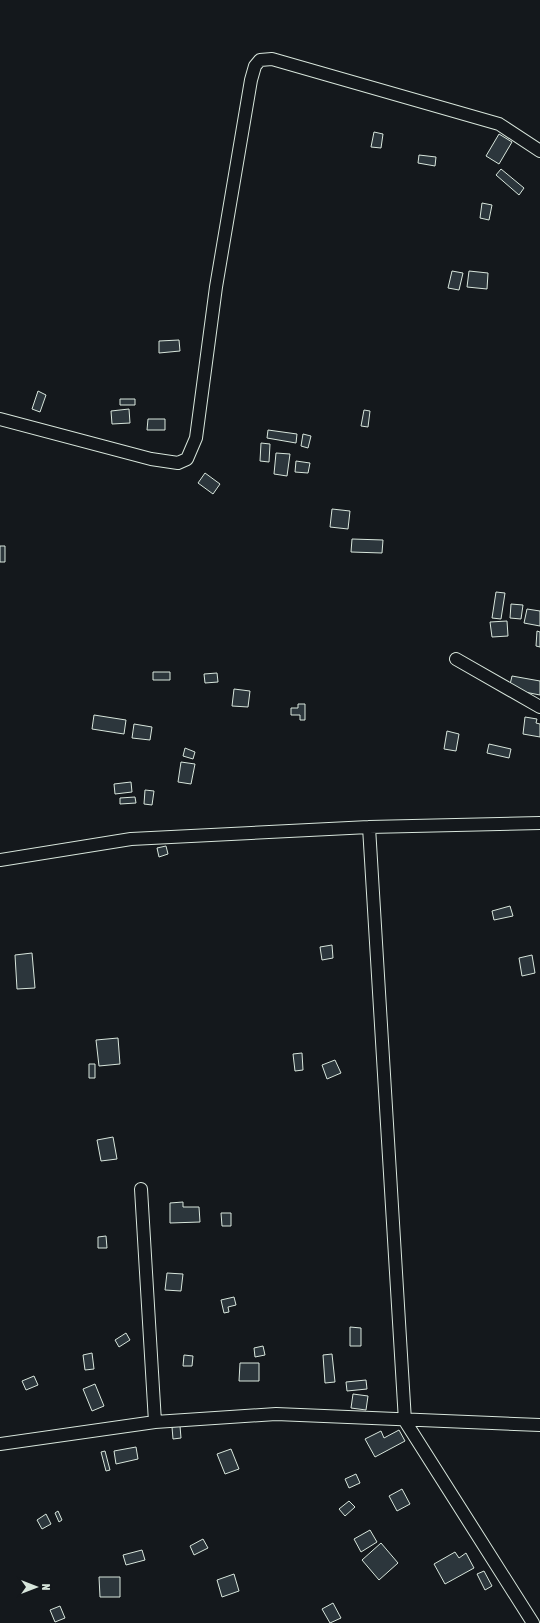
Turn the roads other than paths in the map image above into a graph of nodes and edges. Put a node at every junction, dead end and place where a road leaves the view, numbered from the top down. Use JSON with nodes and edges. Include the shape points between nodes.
{"nodes":[{"id":1,"x":540,"y":151,"type":"edge"},
{"id":2,"x":0,"y":419,"type":"edge"},
{"id":3,"x":456,"y":659,"type":"dead end"},
{"id":4,"x":540,"y":707,"type":"edge"},
{"id":5,"x":540,"y":823,"type":"edge"},
{"id":6,"x":369,"y":827,"type":"junction"},
{"id":7,"x":0,"y":860,"type":"edge"},
{"id":8,"x":141,"y":1189,"type":"dead end"},
{"id":9,"x":404,"y":1420,"type":"junction"},
{"id":10,"x":156,"y":1422,"type":"junction"},
{"id":11,"x":540,"y":1425,"type":"edge"},
{"id":12,"x":0,"y":1444,"type":"edge"},
{"id":13,"x":533,"y":1623,"type":"edge"}],
"edges":[{"from":1,"to":2,"type":"street","via":[[499,124],[272,59],[260,60],[255,66],[251,80],[216,287],[196,438],[187,459],[178,463],[151,459]]},
{"from":3,"to":4,"type":"street"},
{"from":5,"to":6,"type":"street"},
{"from":6,"to":7,"type":"street","via":[[131,839]]},
{"from":6,"to":9,"type":"street"},
{"from":8,"to":10,"type":"street"},
{"from":9,"to":10,"type":"street","via":[[276,1414]]},
{"from":9,"to":11,"type":"street"},
{"from":9,"to":13,"type":"street"},
{"from":10,"to":12,"type":"street"}]}
